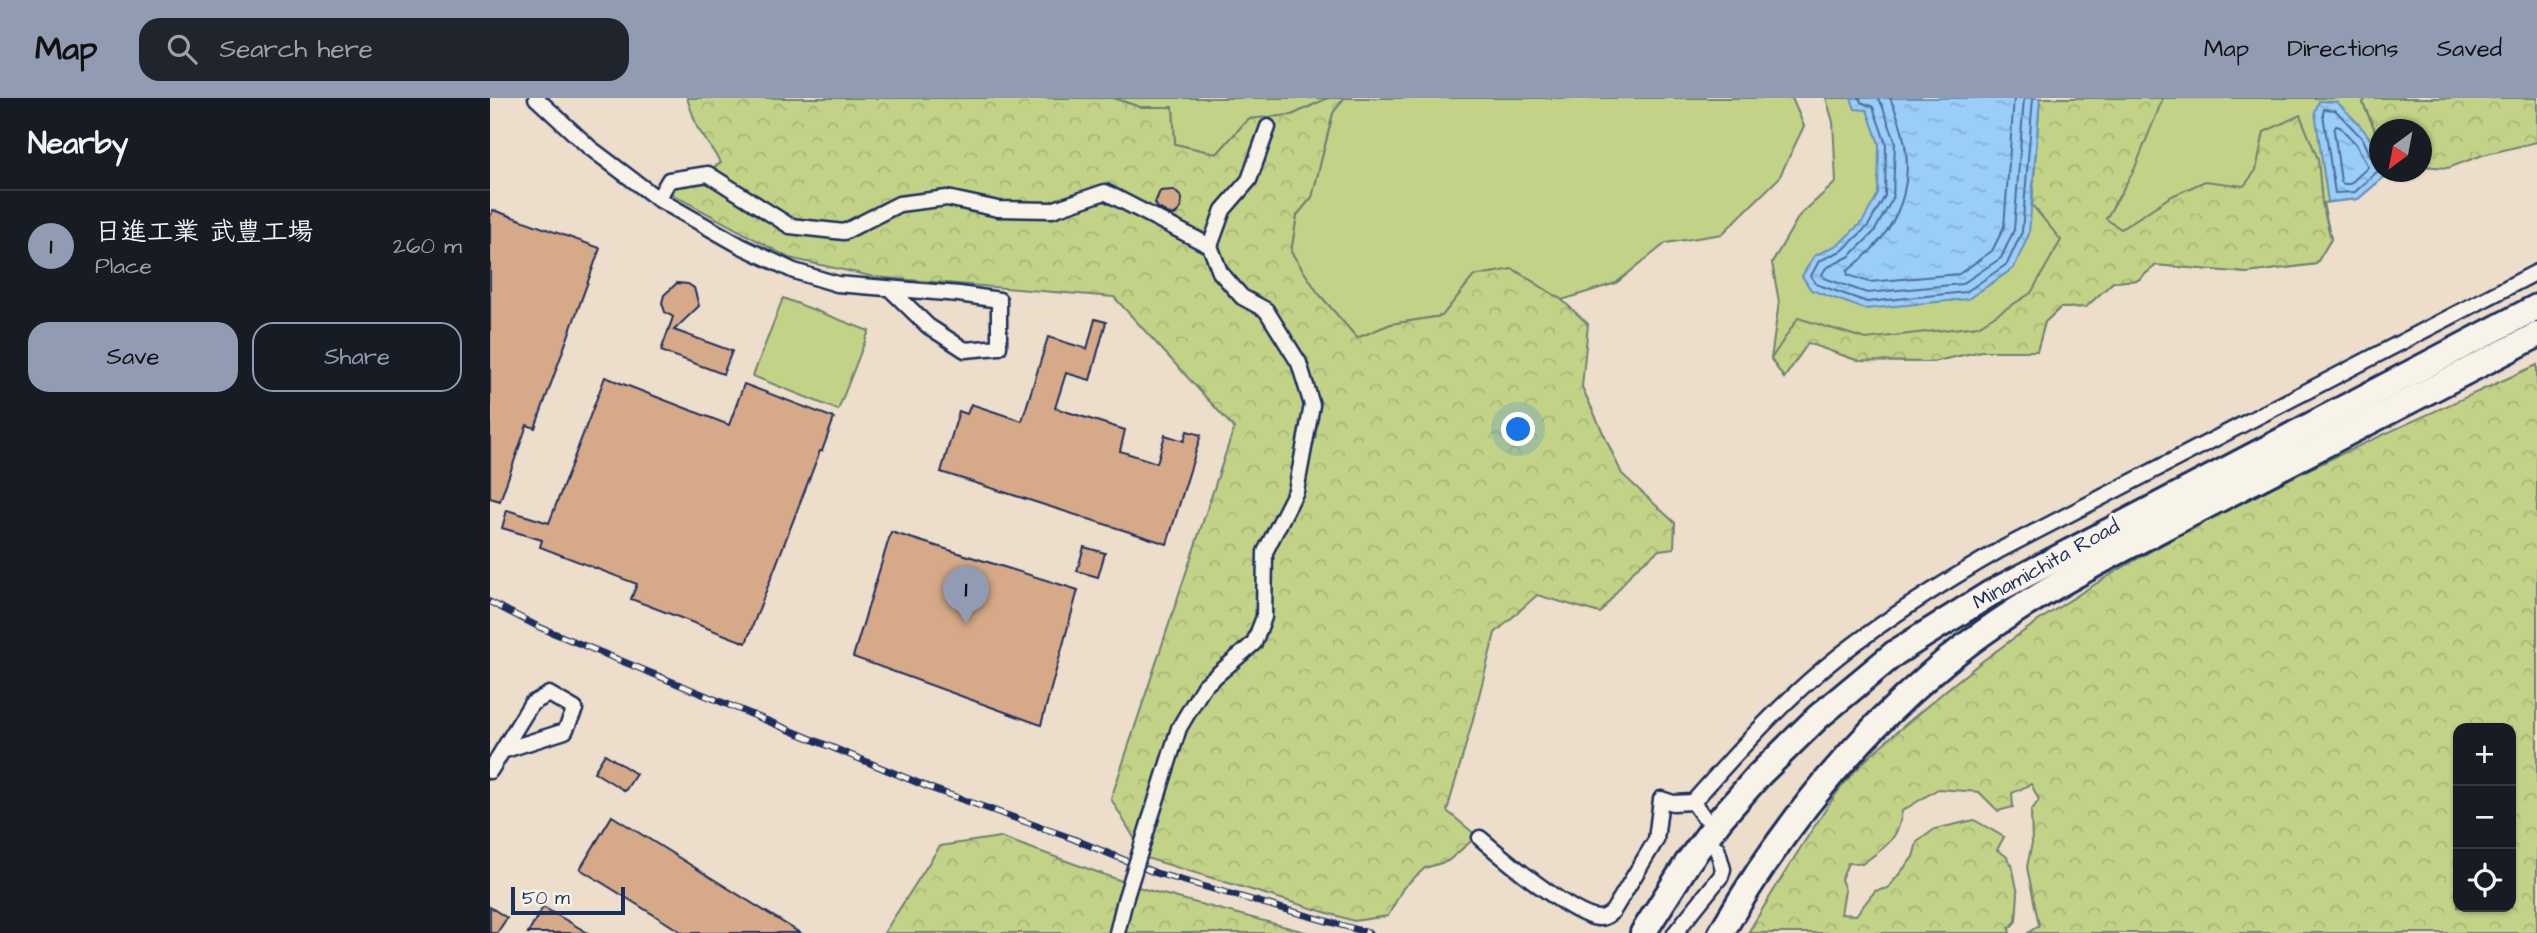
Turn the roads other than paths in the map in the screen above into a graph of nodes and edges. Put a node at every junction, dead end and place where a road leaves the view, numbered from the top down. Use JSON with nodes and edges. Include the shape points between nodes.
{"nodes":[{"id":1,"x":536,"y":98,"type":"edge"},
{"id":2,"x":1268,"y":127,"type":"dead end"},
{"id":3,"x":658,"y":199,"type":"junction"},
{"id":4,"x":1210,"y":246,"type":"junction"},
{"id":5,"x":2537,"y":272,"type":"edge"},
{"id":6,"x":890,"y":289,"type":"junction"},
{"id":7,"x":2537,"y":307,"type":"edge"},
{"id":8,"x":2537,"y":335,"type":"edge"},
{"id":9,"x":502,"y":751,"type":"junction"},
{"id":10,"x":490,"y":771,"type":"edge"},
{"id":11,"x":1693,"y":802,"type":"junction"},
{"id":12,"x":1703,"y":816,"type":"dead end"},
{"id":13,"x":1480,"y":838,"type":"dead end"},
{"id":14,"x":1717,"y":848,"type":"dead end"},
{"id":15,"x":1117,"y":933,"type":"edge"},
{"id":16,"x":1643,"y":933,"type":"edge"},
{"id":17,"x":1675,"y":933,"type":"edge"},
{"id":18,"x":1721,"y":933,"type":"edge"}],
"edges":[{"from":1,"to":3,"type":"street","via":[[589,147]]},
{"from":2,"to":4,"type":"street","via":[[1249,180],[1223,210]]},
{"from":3,"to":4,"type":"street","via":[[669,180],[708,174],[790,226],[844,232],[899,205],[947,198],[998,209],[1052,210],[1105,192]]},
{"from":3,"to":6,"type":"street","via":[[794,271],[837,284]]},
{"from":4,"to":15,"type":"street","bridge":true,"via":[[1220,272],[1242,297],[1265,310],[1299,363],[1312,405],[1296,491],[1265,552],[1264,617],[1254,643],[1204,686],[1179,728]]},
{"from":5,"to":11,"type":"street","via":[[2048,524],[1941,584],[1808,682]]},
{"from":6,"to":6,"type":"street","via":[[928,326],[965,350],[999,347],[999,300]]},
{"from":7,"to":16,"type":"highway","name":"Minamichita Road","via":[[1991,593],[1895,653],[1818,717],[1759,775],[1688,862]]},
{"from":8,"to":18,"type":"highway","name":"Minamichita Road","via":[[2085,568],[1979,637],[1892,709],[1818,788],[1753,877]]},
{"from":9,"to":9,"type":"street","via":[[565,731],[575,709],[549,694],[531,704]]},
{"from":9,"to":10,"type":"street"},
{"from":11,"to":12,"type":"street"},
{"from":11,"to":13,"type":"street","via":[[1661,799],[1659,828],[1649,854],[1614,911],[1598,919],[1516,870]]},
{"from":14,"to":17,"type":"street","via":[[1721,876]]}]}
